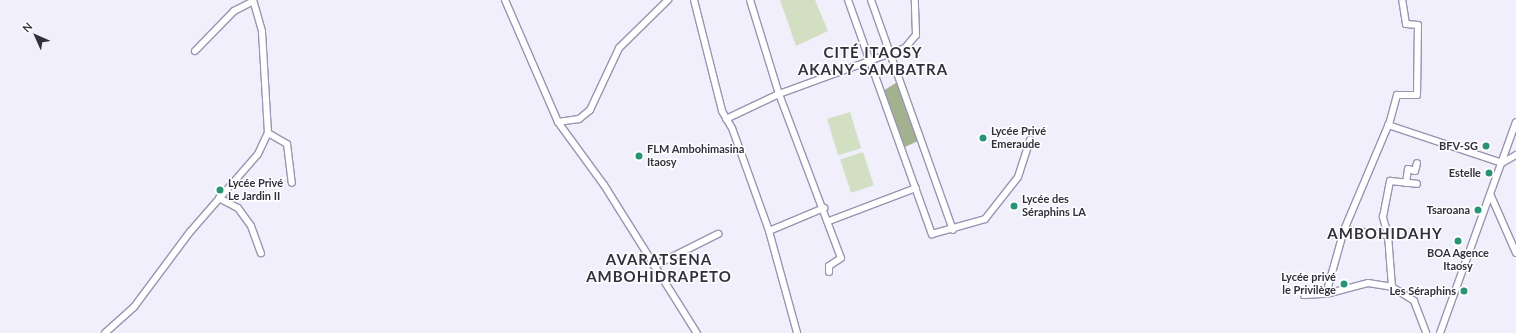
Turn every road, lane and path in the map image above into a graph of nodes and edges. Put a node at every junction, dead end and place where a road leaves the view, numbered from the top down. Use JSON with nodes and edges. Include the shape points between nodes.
{"nodes":[{"id":1,"x":505,"y":0,"type":"edge"},
{"id":2,"x":668,"y":0,"type":"edge"},
{"id":3,"x":694,"y":0,"type":"edge"},
{"id":4,"x":750,"y":0,"type":"edge"},
{"id":5,"x":848,"y":0,"type":"edge"},
{"id":6,"x":871,"y":0,"type":"edge"},
{"id":7,"x":915,"y":0,"type":"edge"},
{"id":8,"x":1402,"y":0,"type":"edge"},
{"id":9,"x":253,"y":1,"type":"edge"},
{"id":10,"x":195,"y":51,"type":"dead end"},
{"id":11,"x":890,"y":52,"type":"junction"},
{"id":12,"x":871,"y":60,"type":"junction"},
{"id":13,"x":779,"y":94,"type":"junction"},
{"id":14,"x":726,"y":119,"type":"junction"},
{"id":15,"x":558,"y":122,"type":"junction"},
{"id":16,"x":1516,"y":122,"type":"edge"},
{"id":17,"x":1388,"y":125,"type":"junction"},
{"id":18,"x":268,"y":133,"type":"junction"},
{"id":19,"x":1030,"y":140,"type":"dead end"},
{"id":20,"x":1516,"y":155,"type":"edge"},
{"id":21,"x":1417,"y":163,"type":"dead end"},
{"id":22,"x":1502,"y":163,"type":"junction"},
{"id":23,"x":292,"y":183,"type":"dead end"},
{"id":24,"x":1406,"y":183,"type":"junction"},
{"id":25,"x":1418,"y":184,"type":"dead end"},
{"id":26,"x":916,"y":188,"type":"junction"},
{"id":27,"x":1491,"y":196,"type":"junction"},
{"id":28,"x":219,"y":198,"type":"junction"},
{"id":29,"x":824,"y":208,"type":"junction"},
{"id":30,"x":829,"y":221,"type":"junction"},
{"id":31,"x":954,"y":230,"type":"junction"},
{"id":32,"x":1344,"y":230,"type":"junction"},
{"id":33,"x":769,"y":231,"type":"junction"},
{"id":34,"x":718,"y":234,"type":"dead end"},
{"id":35,"x":1388,"y":235,"type":"junction"},
{"id":36,"x":261,"y":253,"type":"dead end"},
{"id":37,"x":1516,"y":253,"type":"edge"},
{"id":38,"x":654,"y":266,"type":"junction"},
{"id":39,"x":829,"y":272,"type":"dead end"},
{"id":40,"x":1392,"y":287,"type":"junction"},
{"id":41,"x":1326,"y":294,"type":"junction"},
{"id":42,"x":1304,"y":295,"type":"dead end"},
{"id":43,"x":105,"y":333,"type":"edge"},
{"id":44,"x":696,"y":333,"type":"edge"},
{"id":45,"x":797,"y":333,"type":"edge"},
{"id":46,"x":1426,"y":333,"type":"edge"},
{"id":47,"x":1440,"y":333,"type":"edge"}],
"edges":[{"from":1,"to":15,"type":"street"},
{"from":2,"to":15,"type":"street","via":[[619,48],[590,110],[579,119]]},
{"from":3,"to":14,"type":"street"},
{"from":4,"to":13,"type":"street"},
{"from":5,"to":12,"type":"street"},
{"from":6,"to":11,"type":"street"},
{"from":7,"to":11,"type":"street","via":[[914,41],[906,48]]},
{"from":8,"to":17,"type":"street","via":[[1406,24],[1418,25],[1417,96],[1397,95]]},
{"from":9,"to":10,"type":"street","via":[[234,11]]},
{"from":9,"to":18,"type":"street","via":[[262,31]]},
{"from":11,"to":12,"type":"street"},
{"from":11,"to":31,"type":"street"},
{"from":12,"to":13,"type":"street"},
{"from":12,"to":26,"type":"street"},
{"from":13,"to":14,"type":"street"},
{"from":13,"to":29,"type":"street"},
{"from":14,"to":33,"type":"street"},
{"from":15,"to":38,"type":"street","via":[[604,185]]},
{"from":16,"to":22,"type":"street"},
{"from":17,"to":22,"type":"street"},
{"from":17,"to":32,"type":"street"},
{"from":18,"to":23,"type":"street","via":[[287,144]]},
{"from":18,"to":28,"type":"street","via":[[258,154]]},
{"from":19,"to":31,"type":"street","via":[[1018,178],[998,206],[985,219]]},
{"from":20,"to":22,"type":"street"},
{"from":21,"to":24,"type":"street","via":[[1415,171],[1408,169]]},
{"from":22,"to":27,"type":"street"},
{"from":24,"to":25,"type":"street"},
{"from":24,"to":35,"type":"street","via":[[1390,181],[1383,217]]},
{"from":26,"to":30,"type":"street"},
{"from":26,"to":31,"type":"street","via":[[932,234]]},
{"from":27,"to":37,"type":"street"},
{"from":27,"to":47,"type":"street"},
{"from":28,"to":36,"type":"street","via":[[238,208],[251,226]]},
{"from":28,"to":43,"type":"street","via":[[134,307]]},
{"from":29,"to":30,"type":"street"},
{"from":29,"to":33,"type":"street"},
{"from":30,"to":39,"type":"street","via":[[841,258],[829,266]]},
{"from":32,"to":35,"type":"street"},
{"from":32,"to":41,"type":"street"},
{"from":33,"to":45,"type":"street"},
{"from":34,"to":38,"type":"street"},
{"from":35,"to":40,"type":"street"},
{"from":38,"to":44,"type":"street"},
{"from":40,"to":41,"type":"street","via":[[1368,283]]},
{"from":40,"to":46,"type":"street","via":[[1414,301]]},
{"from":41,"to":42,"type":"street"}]}
